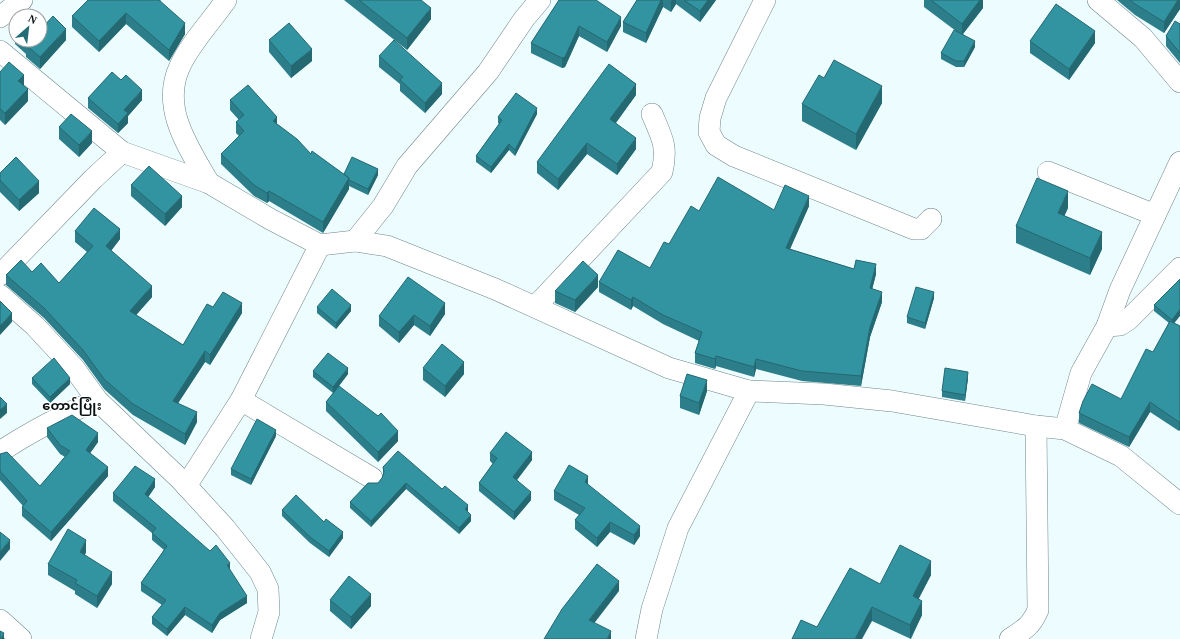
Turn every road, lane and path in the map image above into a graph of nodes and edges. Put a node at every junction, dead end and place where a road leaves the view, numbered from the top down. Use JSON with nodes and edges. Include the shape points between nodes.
{"nodes":[{"id":1,"x":22,"y":0,"type":"edge"},
{"id":2,"x":226,"y":0,"type":"edge"},
{"id":3,"x":540,"y":0,"type":"edge"},
{"id":4,"x":765,"y":0,"type":"edge"},
{"id":5,"x":1098,"y":0,"type":"edge"},
{"id":6,"x":0,"y":17,"type":"edge"},
{"id":7,"x":0,"y":51,"type":"edge"},
{"id":8,"x":1180,"y":82,"type":"edge"},
{"id":9,"x":652,"y":114,"type":"dead end"},
{"id":10,"x":122,"y":152,"type":"junction"},
{"id":11,"x":1180,"y":162,"type":"edge"},
{"id":12,"x":1048,"y":172,"type":"dead end"},
{"id":13,"x":209,"y":183,"type":"junction"},
{"id":14,"x":1166,"y":205,"type":"edge"},
{"id":15,"x":931,"y":219,"type":"dead end"},
{"id":16,"x":355,"y":241,"type":"junction"},
{"id":17,"x":320,"y":245,"type":"junction"},
{"id":18,"x":1180,"y":268,"type":"edge"},
{"id":19,"x":0,"y":276,"type":"edge"},
{"id":20,"x":0,"y":295,"type":"edge"},
{"id":21,"x":535,"y":307,"type":"junction"},
{"id":22,"x":1107,"y":326,"type":"junction"},
{"id":23,"x":749,"y":391,"type":"junction"},
{"id":24,"x":97,"y":400,"type":"junction"},
{"id":25,"x":240,"y":400,"type":"junction"},
{"id":26,"x":1036,"y":426,"type":"junction"},
{"id":27,"x":1065,"y":429,"type":"junction"},
{"id":28,"x":0,"y":452,"type":"edge"},
{"id":29,"x":372,"y":478,"type":"dead end"},
{"id":30,"x":186,"y":486,"type":"junction"},
{"id":31,"x":1180,"y":504,"type":"edge"},
{"id":32,"x":0,"y":620,"type":"edge"},
{"id":33,"x":21,"y":639,"type":"edge"},
{"id":34,"x":261,"y":639,"type":"edge"},
{"id":35,"x":646,"y":639,"type":"edge"},
{"id":36,"x":1010,"y":639,"type":"edge"}],
"edges":[{"from":1,"to":6,"type":"street"},
{"from":2,"to":13,"type":"street","via":[[180,66],[173,88],[175,115],[182,136]]},
{"from":3,"to":16,"type":"street","via":[[488,72],[406,166],[382,206]]},
{"from":4,"to":15,"type":"street","via":[[716,98],[709,132],[716,145],[734,156],[914,229],[921,229]]},
{"from":5,"to":8,"type":"street","via":[[1143,38]]},
{"from":7,"to":10,"type":"street"},
{"from":9,"to":21,"type":"street","via":[[664,142],[666,156],[662,172]]},
{"from":10,"to":13,"type":"street"},
{"from":10,"to":19,"type":"street"},
{"from":11,"to":14,"type":"street"},
{"from":12,"to":14,"type":"street"},
{"from":13,"to":17,"type":"street"},
{"from":14,"to":22,"type":"street","via":[[1120,290]]},
{"from":16,"to":17,"type":"street"},
{"from":16,"to":21,"type":"street","via":[[387,246]]},
{"from":17,"to":25,"type":"street"},
{"from":18,"to":22,"type":"street","via":[[1128,320],[1120,325]]},
{"from":20,"to":24,"type":"street","via":[[35,326],[74,368]]},
{"from":21,"to":23,"type":"street","via":[[669,368]]},
{"from":22,"to":27,"type":"street","via":[[1081,373]]},
{"from":23,"to":26,"type":"street","via":[[824,394],[892,401]]},
{"from":23,"to":35,"type":"street","via":[[678,528],[652,609]]},
{"from":24,"to":28,"type":"street","via":[[21,438]]},
{"from":24,"to":30,"type":"street"},
{"from":25,"to":29,"type":"street"},
{"from":25,"to":30,"type":"street"},
{"from":26,"to":27,"type":"street"},
{"from":26,"to":36,"type":"street","via":[[1038,610],[1028,627]]},
{"from":27,"to":31,"type":"street","via":[[1121,456]]},
{"from":30,"to":34,"type":"street","via":[[225,528],[260,572],[268,590],[269,612]]},
{"from":32,"to":33,"type":"street"}]}
